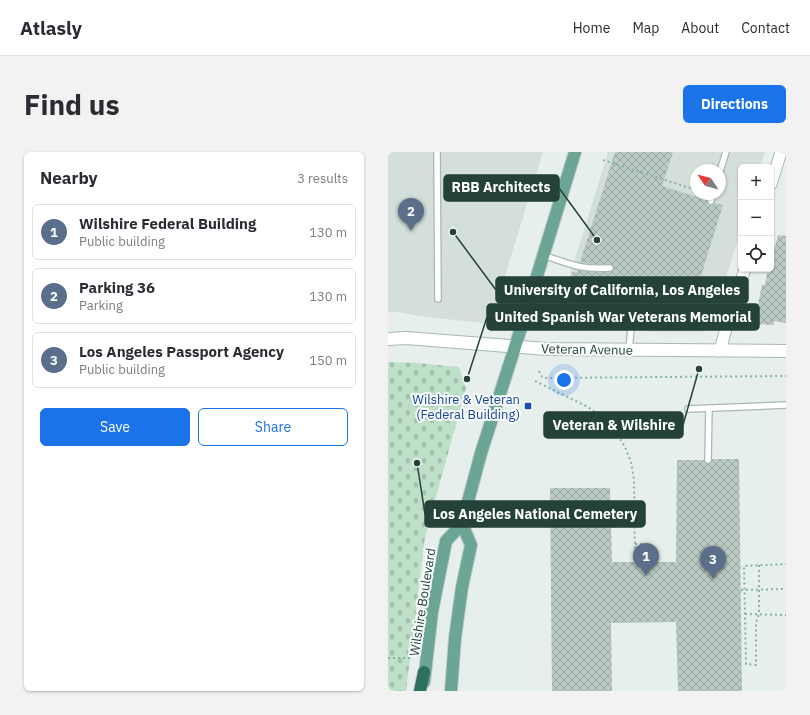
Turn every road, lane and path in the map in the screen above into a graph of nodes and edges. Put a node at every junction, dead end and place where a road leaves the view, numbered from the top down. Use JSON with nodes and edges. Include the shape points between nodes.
{"nodes":[{"id":1,"x":437,"y":152,"type":"edge"},
{"id":2,"x":575,"y":152,"type":"edge"},
{"id":3,"x":726,"y":152,"type":"edge"},
{"id":4,"x":781,"y":152,"type":"edge"},
{"id":5,"x":603,"y":160,"type":"dead end"},
{"id":6,"x":722,"y":164,"type":"edge"},
{"id":7,"x":774,"y":174,"type":"edge"},
{"id":8,"x":690,"y":188,"type":"edge"},
{"id":9,"x":543,"y":255,"type":"junction"},
{"id":10,"x":610,"y":268,"type":"dead end"},
{"id":11,"x":743,"y":272,"type":"edge"},
{"id":12,"x":438,"y":299,"type":"dead end"},
{"id":13,"x":632,"y":318,"type":"dead end"},
{"id":14,"x":388,"y":339,"type":"edge"},
{"id":15,"x":516,"y":347,"type":"junction"},
{"id":16,"x":629,"y":350,"type":"junction"},
{"id":17,"x":720,"y":351,"type":"junction"},
{"id":18,"x":786,"y":351,"type":"edge"},
{"id":19,"x":539,"y":372,"type":"dead end"},
{"id":20,"x":786,"y":376,"type":"edge"},
{"id":21,"x":535,"y":381,"type":"dead end"},
{"id":22,"x":786,"y":405,"type":"edge"},
{"id":23,"x":709,"y":408,"type":"junction"},
{"id":24,"x":688,"y":409,"type":"dead end"},
{"id":25,"x":708,"y":460,"type":"dead end"},
{"id":26,"x":462,"y":524,"type":"junction"},
{"id":27,"x":635,"y":544,"type":"junction"},
{"id":28,"x":635,"y":561,"type":"dead end"},
{"id":29,"x":646,"y":561,"type":"dead end"},
{"id":30,"x":786,"y":564,"type":"edge"},
{"id":31,"x":759,"y":565,"type":"junction"},
{"id":32,"x":741,"y":590,"type":"dead end"},
{"id":33,"x":744,"y":590,"type":"junction"},
{"id":34,"x":758,"y":590,"type":"junction"},
{"id":35,"x":786,"y":590,"type":"edge"},
{"id":36,"x":745,"y":614,"type":"junction"},
{"id":37,"x":759,"y":614,"type":"junction"},
{"id":38,"x":786,"y":615,"type":"edge"},
{"id":39,"x":388,"y":658,"type":"edge"},
{"id":40,"x":412,"y":658,"type":"dead end"},
{"id":41,"x":424,"y":672,"type":"junction"},
{"id":42,"x":420,"y":691,"type":"edge"},
{"id":43,"x":424,"y":691,"type":"edge"},
{"id":44,"x":451,"y":691,"type":"edge"}],
"edges":[{"from":1,"to":12,"type":"lane"},
{"from":2,"to":9,"type":"main road","name":"Wilshire Boulevard"},
{"from":3,"to":6,"type":"lane"},
{"from":4,"to":7,"type":"street"},
{"from":5,"to":8,"type":"path"},
{"from":9,"to":10,"type":"lane","via":[[580,267]]},
{"from":9,"to":15,"type":"main road","name":"Wilshire Boulevard"},
{"from":11,"to":17,"type":"street"},
{"from":13,"to":16,"type":"lane"},
{"from":14,"to":15,"type":"street","name":"Veteran Avenue"},
{"from":15,"to":16,"type":"street","name":"Veteran Avenue"},
{"from":15,"to":26,"type":"main road","name":"Wilshire Boulevard"},
{"from":16,"to":17,"type":"street","name":"Veteran Avenue"},
{"from":17,"to":18,"type":"street","name":"Veteran Avenue"},
{"from":19,"to":20,"type":"path","via":[[546,378]]},
{"from":21,"to":27,"type":"path","via":[[598,414],[622,440],[631,462],[634,480]]},
{"from":22,"to":23,"type":"lane"},
{"from":23,"to":24,"type":"lane"},
{"from":23,"to":25,"type":"lane"},
{"from":26,"to":41,"type":"main road","name":"Wilshire Boulevard","via":[[446,541],[432,612]]},
{"from":26,"to":44,"type":"main road","via":[[471,545],[462,587]]},
{"from":27,"to":28,"type":"path"},
{"from":27,"to":29,"type":"path","via":[[646,544]]},
{"from":30,"to":31,"type":"path"},
{"from":31,"to":33,"type":"path","via":[[744,566]]},
{"from":31,"to":34,"type":"path"},
{"from":32,"to":33,"type":"path"},
{"from":33,"to":34,"type":"path"},
{"from":33,"to":36,"type":"path"},
{"from":34,"to":35,"type":"path"},
{"from":34,"to":37,"type":"path"},
{"from":36,"to":37,"type":"path"},
{"from":36,"to":37,"type":"path","via":[[746,664],[756,665],[756,623]]},
{"from":37,"to":38,"type":"path"},
{"from":39,"to":40,"type":"path"},
{"from":41,"to":42,"type":"highway"},
{"from":41,"to":43,"type":"main road","name":"Wilshire Boulevard"}]}
